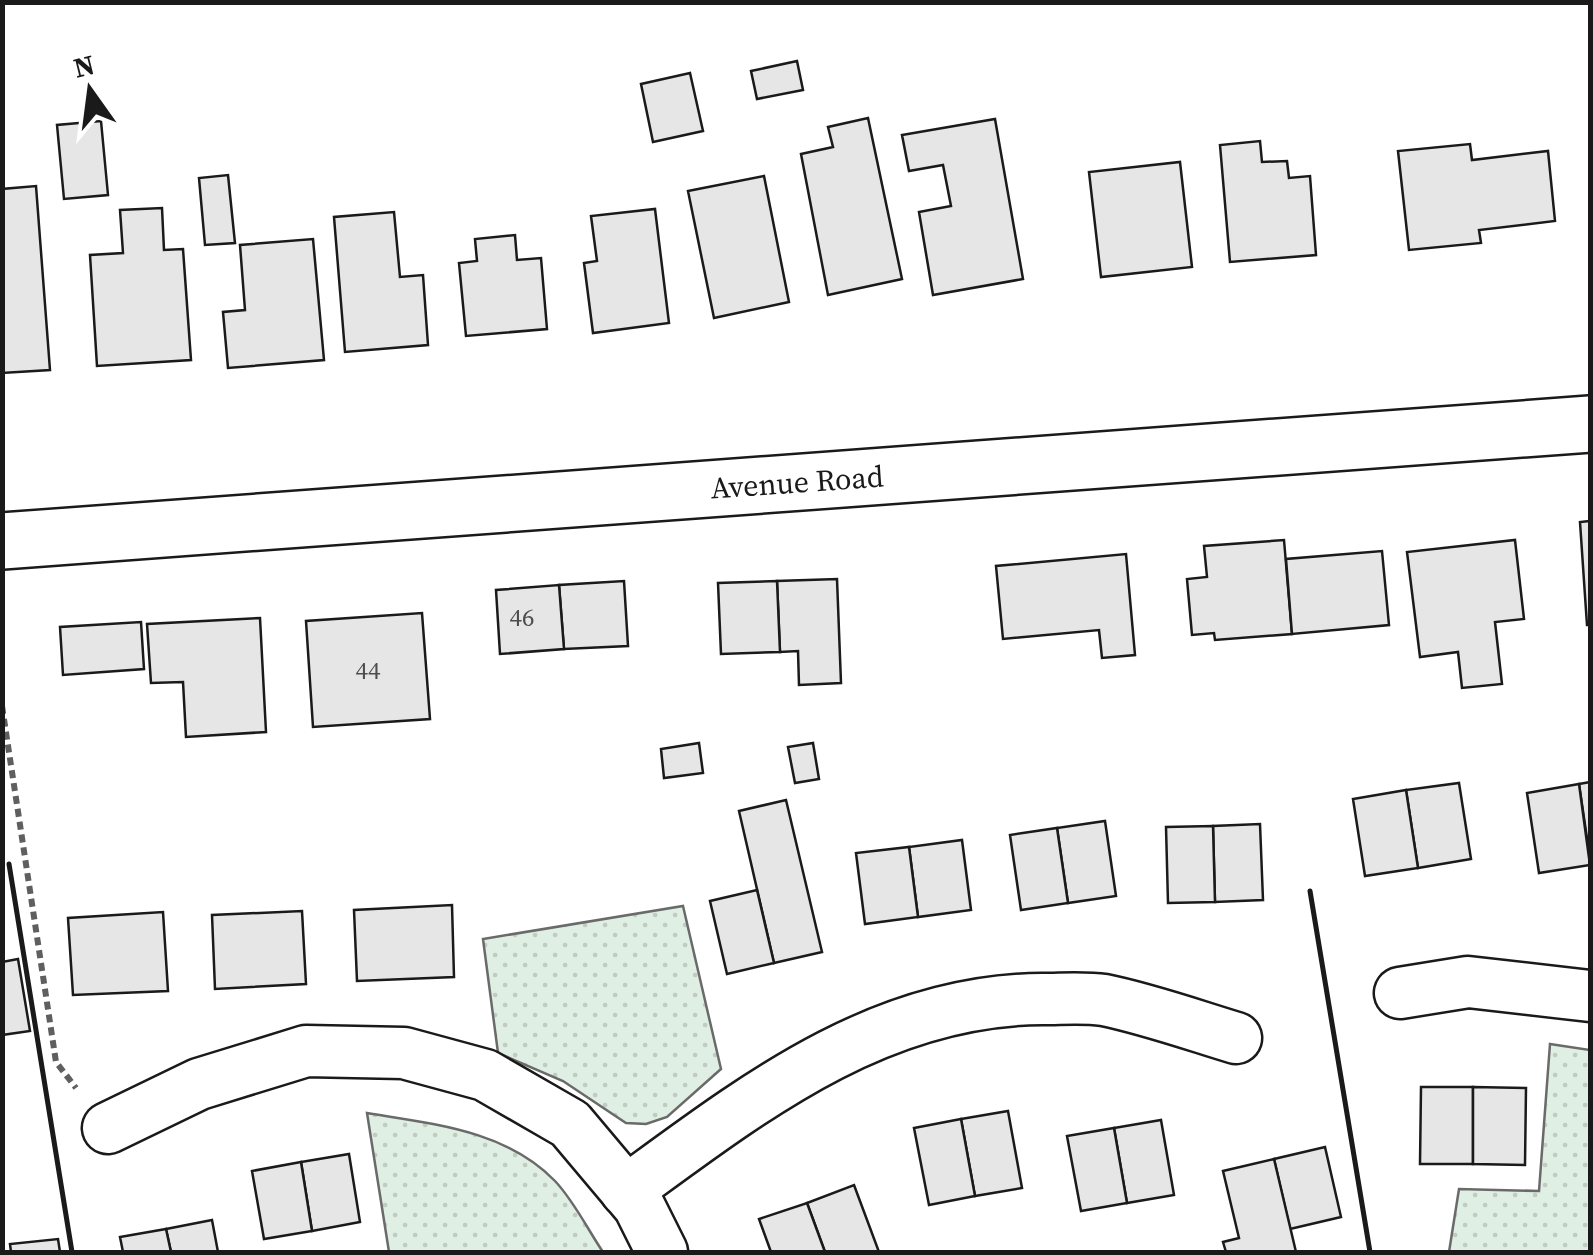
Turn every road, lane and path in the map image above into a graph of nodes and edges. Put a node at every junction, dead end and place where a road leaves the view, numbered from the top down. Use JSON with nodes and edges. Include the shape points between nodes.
{"nodes":[{"id":1,"x":1590,"y":424,"type":"edge"},
{"id":2,"x":2,"y":540,"type":"edge"},
{"id":3,"x":2,"y":706,"type":"edge"},
{"id":4,"x":1400,"y":992,"type":"dead end"},
{"id":5,"x":1590,"y":996,"type":"edge"},
{"id":6,"x":1236,"y":1038,"type":"dead end"},
{"id":7,"x":108,"y":1128,"type":"joint"},
{"id":8,"x":626,"y":1190,"type":"junction"},
{"id":9,"x":662,"y":1252,"type":"edge"}],
"edges":[{"from":1,"to":2,"type":"street","name":"Avenue Road"},
{"from":3,"to":7,"type":"path","via":[[56,1062]]},
{"from":4,"to":5,"type":"street","via":[[1468,982]]},
{"from":6,"to":8,"type":"street","via":[[1100,1000],[1016,1000],[949,1010],[840,1047],[744,1104]]},
{"from":7,"to":8,"type":"street","via":[[198,1084],[306,1051],[404,1054],[485,1075],[570,1124]]},
{"from":8,"to":9,"type":"street"}]}
